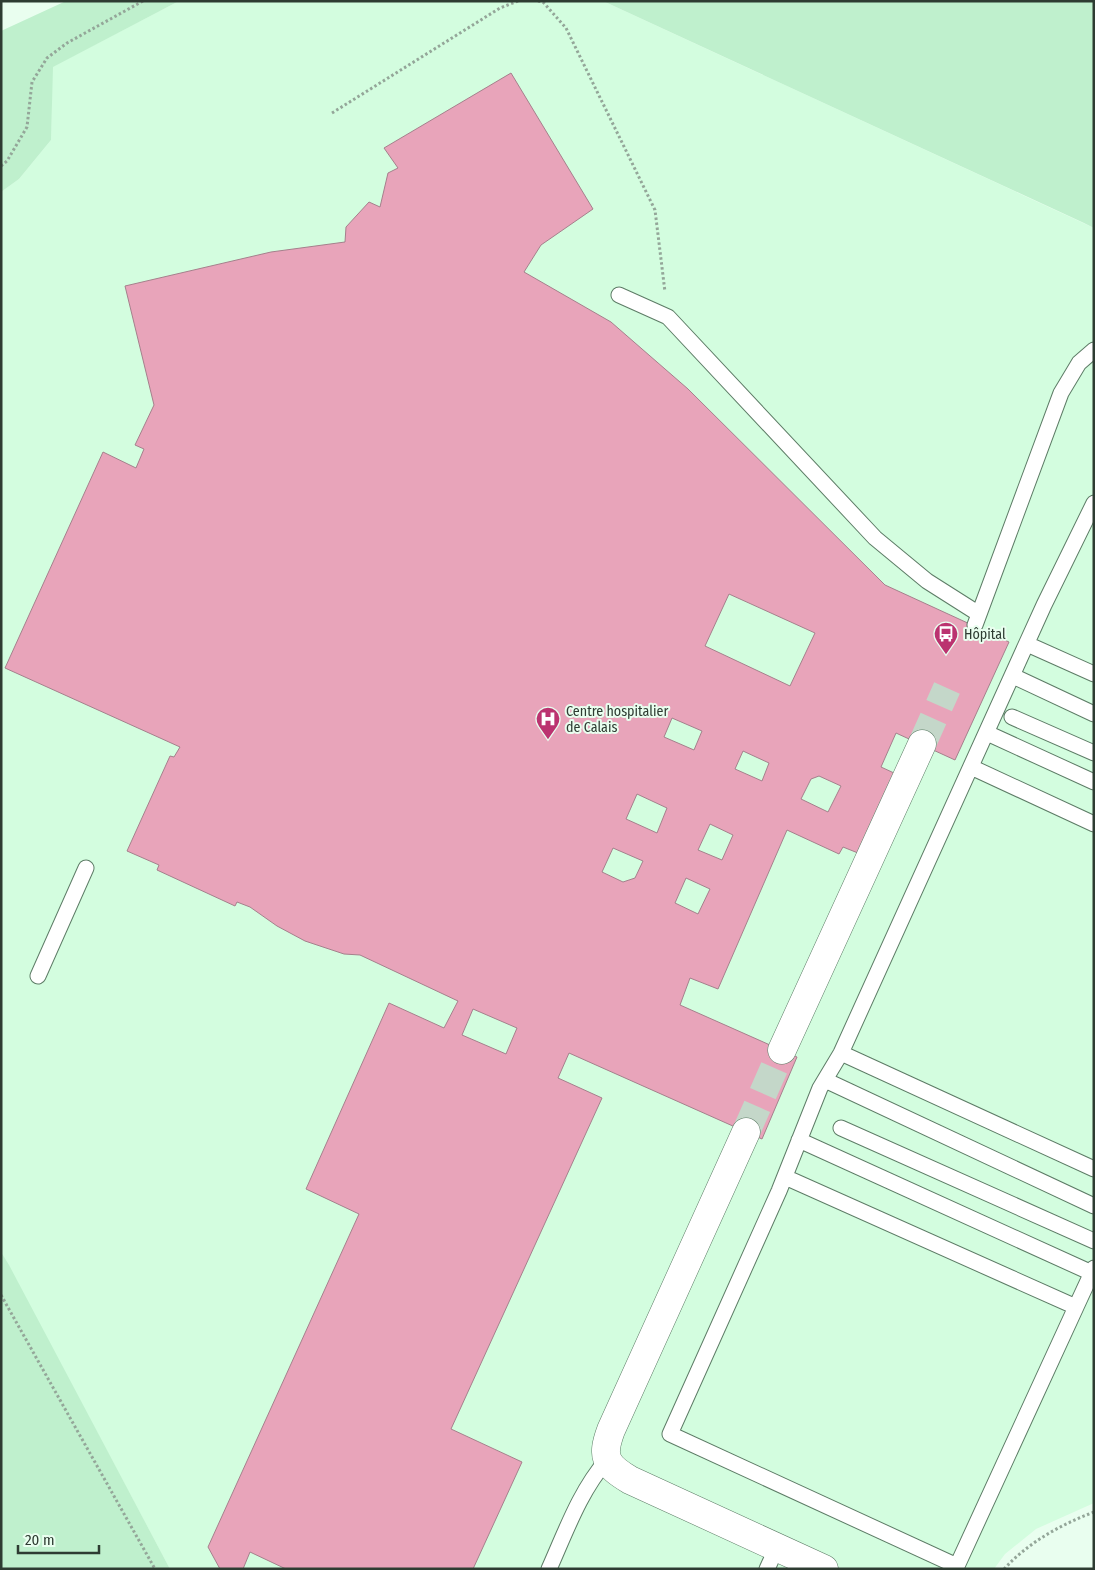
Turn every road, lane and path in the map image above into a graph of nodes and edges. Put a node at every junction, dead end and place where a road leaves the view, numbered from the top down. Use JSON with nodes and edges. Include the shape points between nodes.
{"nodes":[{"id":1,"x":143,"y":1,"type":"edge"},
{"id":2,"x":518,"y":1,"type":"edge"},
{"id":3,"x":538,"y":1,"type":"edge"},
{"id":4,"x":332,"y":113,"type":"dead end"},
{"id":5,"x":1,"y":166,"type":"edge"},
{"id":6,"x":619,"y":295,"type":"dead end"},
{"id":7,"x":668,"y":317,"type":"junction"},
{"id":8,"x":1094,"y":350,"type":"edge"},
{"id":9,"x":1094,"y":503,"type":"edge"},
{"id":10,"x":1027,"y":644,"type":"junction"},
{"id":11,"x":1094,"y":674,"type":"edge"},
{"id":12,"x":1013,"y":676,"type":"junction"},
{"id":13,"x":1094,"y":714,"type":"edge"},
{"id":14,"x":1012,"y":717,"type":"dead end"},
{"id":15,"x":987,"y":733,"type":"junction"},
{"id":16,"x":922,"y":744,"type":"tunnel mouth"},
{"id":17,"x":1094,"y":753,"type":"edge"},
{"id":18,"x":971,"y":767,"type":"junction"},
{"id":19,"x":1094,"y":782,"type":"edge"},
{"id":20,"x":1094,"y":824,"type":"edge"},
{"id":21,"x":86,"y":868,"type":"dead end"},
{"id":22,"x":38,"y":976,"type":"dead end"},
{"id":23,"x":782,"y":1050,"type":"tunnel mouth"},
{"id":24,"x":841,"y":1053,"type":"junction"},
{"id":25,"x":825,"y":1080,"type":"junction"},
{"id":26,"x":841,"y":1128,"type":"dead end"},
{"id":27,"x":746,"y":1132,"type":"tunnel mouth"},
{"id":28,"x":799,"y":1140,"type":"junction"},
{"id":29,"x":1094,"y":1169,"type":"edge"},
{"id":30,"x":785,"y":1177,"type":"junction"},
{"id":31,"x":1094,"y":1206,"type":"edge"},
{"id":32,"x":1094,"y":1241,"type":"edge"},
{"id":33,"x":1093,"y":1272,"type":"edge"},
{"id":34,"x":1,"y":1295,"type":"edge"},
{"id":35,"x":1076,"y":1307,"type":"junction"},
{"id":36,"x":607,"y":1460,"type":"junction"},
{"id":37,"x":1094,"y":1512,"type":"edge"},
{"id":38,"x":772,"y":1558,"type":"edge"},
{"id":39,"x":956,"y":1567,"type":"edge"},
{"id":40,"x":154,"y":1569,"type":"edge"},
{"id":41,"x":549,"y":1569,"type":"edge"},
{"id":42,"x":824,"y":1569,"type":"edge"},
{"id":43,"x":1004,"y":1569,"type":"edge"}],
"edges":[{"from":1,"to":5,"type":"path","via":[[67,43],[47,58],[32,82],[27,126]]},
{"from":2,"to":4,"type":"path","via":[[500,8]]},
{"from":3,"to":7,"type":"path","via":[[543,2],[566,28],[655,210]]},
{"from":6,"to":7,"type":"lane"},
{"from":7,"to":8,"type":"lane","via":[[875,538],[977,619],[1061,393],[1079,363]]},
{"from":9,"to":10,"type":"lane"},
{"from":10,"to":11,"type":"lane"},
{"from":10,"to":12,"type":"lane"},
{"from":12,"to":13,"type":"lane"},
{"from":12,"to":15,"type":"lane"},
{"from":14,"to":17,"type":"lane"},
{"from":15,"to":18,"type":"lane"},
{"from":15,"to":19,"type":"lane"},
{"from":16,"to":23,"type":"street"},
{"from":18,"to":20,"type":"lane"},
{"from":18,"to":24,"type":"lane"},
{"from":21,"to":22,"type":"lane"},
{"from":24,"to":25,"type":"lane"},
{"from":24,"to":29,"type":"lane"},
{"from":25,"to":28,"type":"lane"},
{"from":25,"to":31,"type":"lane"},
{"from":26,"to":32,"type":"lane"},
{"from":27,"to":36,"type":"street","via":[[611,1430],[605,1451]]},
{"from":28,"to":30,"type":"lane"},
{"from":28,"to":33,"type":"lane"},
{"from":30,"to":35,"type":"lane"},
{"from":30,"to":39,"type":"lane","via":[[670,1434]]},
{"from":33,"to":35,"type":"lane"},
{"from":34,"to":40,"type":"path"},
{"from":35,"to":39,"type":"lane"},
{"from":36,"to":38,"type":"street","via":[[630,1480]]},
{"from":36,"to":41,"type":"lane","via":[[583,1493]]},
{"from":37,"to":43,"type":"path","via":[[1050,1532]]},
{"from":38,"to":42,"type":"street"}]}
